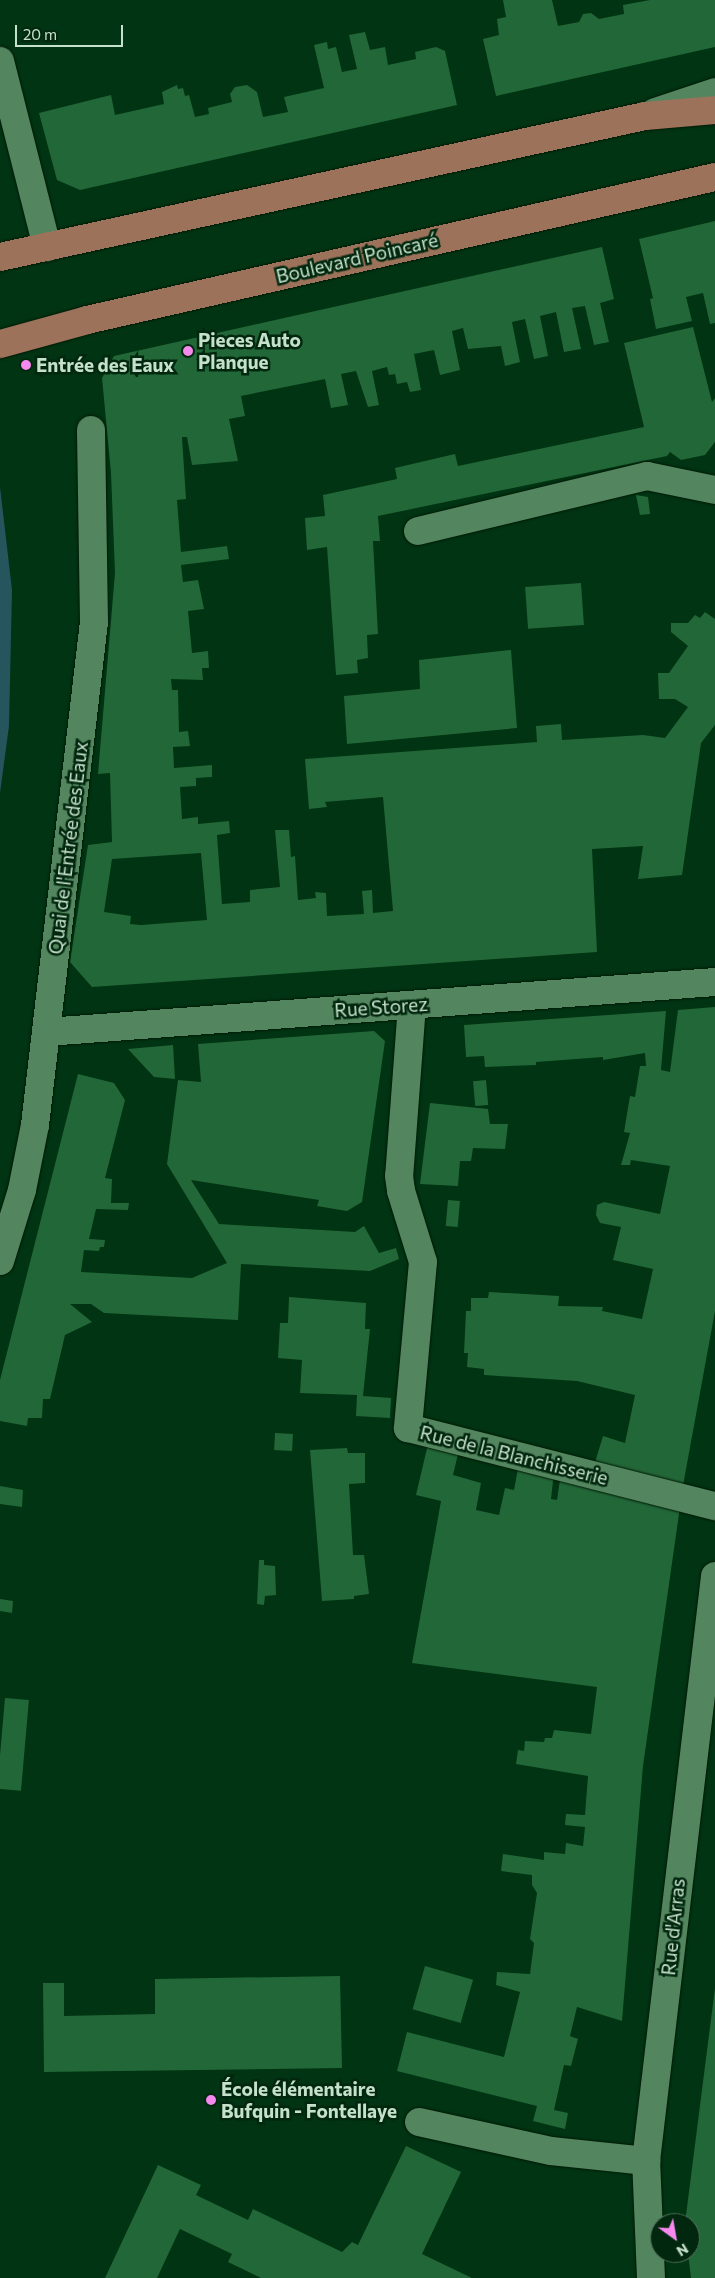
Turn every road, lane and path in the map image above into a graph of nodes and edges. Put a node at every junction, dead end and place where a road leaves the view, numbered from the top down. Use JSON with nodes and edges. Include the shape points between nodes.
{"nodes":[{"id":1,"x":0,"y":61,"type":"edge"},
{"id":2,"x":715,"y":92,"type":"edge"},
{"id":3,"x":715,"y":110,"type":"edge"},
{"id":4,"x":645,"y":116,"type":"junction"},
{"id":5,"x":715,"y":177,"type":"edge"},
{"id":6,"x":47,"y":247,"type":"junction"},
{"id":7,"x":0,"y":257,"type":"edge"},
{"id":8,"x":0,"y":344,"type":"edge"},
{"id":9,"x":91,"y":430,"type":"dead end"},
{"id":10,"x":715,"y":490,"type":"edge"},
{"id":11,"x":418,"y":531,"type":"dead end"},
{"id":12,"x":715,"y":982,"type":"edge"},
{"id":13,"x":412,"y":1005,"type":"junction"},
{"id":14,"x":46,"y":1032,"type":"junction"},
{"id":15,"x":0,"y":1261,"type":"edge"},
{"id":16,"x":715,"y":1506,"type":"edge"},
{"id":17,"x":715,"y":1576,"type":"edge"},
{"id":18,"x":710,"y":1660,"type":"edge"},
{"id":19,"x":419,"y":2122,"type":"dead end"},
{"id":20,"x":646,"y":2161,"type":"junction"},
{"id":21,"x":651,"y":2278,"type":"edge"}],
"edges":[{"from":1,"to":6,"type":"street"},
{"from":2,"to":4,"type":"street"},
{"from":3,"to":4,"type":"main road"},
{"from":4,"to":6,"type":"main road"},
{"from":5,"to":8,"type":"main road","name":"Boulevard Poincaré","via":[[87,320]]},
{"from":6,"to":7,"type":"main road"},
{"from":9,"to":14,"type":"street","name":"Quai de l'Entrée des Eaux","via":[[94,622]]},
{"from":10,"to":11,"type":"street","via":[[647,476]]},
{"from":12,"to":13,"type":"street","name":"Rue Storez"},
{"from":13,"to":14,"type":"street","name":"Rue Storez"},
{"from":13,"to":16,"type":"street","name":"Rue de la Blanchisserie","via":[[399,1176],[400,1191],[423,1262],[408,1428]]},
{"from":14,"to":15,"type":"street","name":"Quai de l'Entrée des Eaux","via":[[28,1160]]},
{"from":17,"to":18,"type":"street","name":"Rue d'Arras"},
{"from":18,"to":20,"type":"street","name":"Rue d'Arras"},
{"from":19,"to":20,"type":"street","via":[[551,2151]]},
{"from":20,"to":21,"type":"street","name":"Rue d'Arras"}]}
